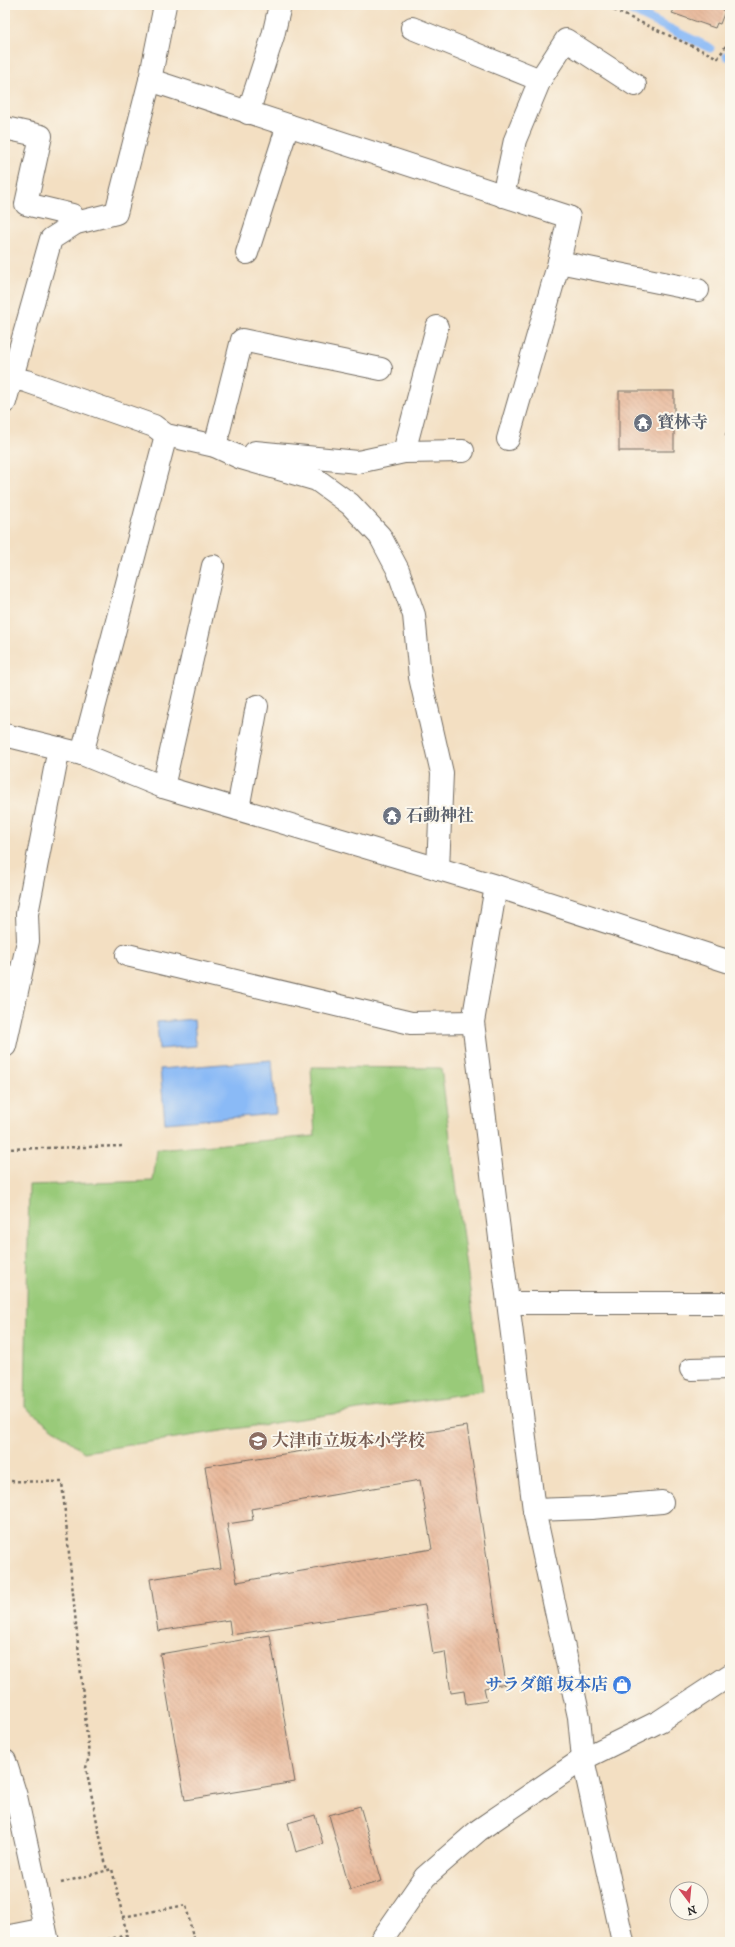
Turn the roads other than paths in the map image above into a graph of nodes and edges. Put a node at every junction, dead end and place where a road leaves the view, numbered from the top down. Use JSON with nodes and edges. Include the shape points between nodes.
{"nodes":[{"id":1,"x":165,"y":5,"type":"edge"},
{"id":2,"x":280,"y":5,"type":"edge"},
{"id":3,"x":412,"y":28,"type":"dead end"},
{"id":4,"x":150,"y":80,"type":"junction"},
{"id":5,"x":540,"y":80,"type":"junction"},
{"id":6,"x":635,"y":85,"type":"dead end"},
{"id":7,"x":248,"y":112,"type":"junction"},
{"id":8,"x":288,"y":126,"type":"junction"},
{"id":9,"x":5,"y":128,"type":"edge"},
{"id":10,"x":503,"y":196,"type":"junction"},
{"id":11,"x":76,"y":223,"type":"junction"},
{"id":12,"x":247,"y":253,"type":"dead end"},
{"id":13,"x":559,"y":262,"type":"junction"},
{"id":14,"x":698,"y":290,"type":"dead end"},
{"id":15,"x":437,"y":327,"type":"dead end"},
{"id":16,"x":381,"y":369,"type":"dead end"},
{"id":17,"x":8,"y":378,"type":"edge"},
{"id":18,"x":5,"y":402,"type":"edge"},
{"id":19,"x":166,"y":435,"type":"junction"},
{"id":20,"x":508,"y":439,"type":"dead end"},
{"id":21,"x":219,"y":448,"type":"junction"},
{"id":22,"x":463,"y":451,"type":"dead end"},
{"id":23,"x":404,"y":452,"type":"junction"},
{"id":24,"x":213,"y":566,"type":"dead end"},
{"id":25,"x":257,"y":706,"type":"dead end"},
{"id":26,"x":5,"y":735,"type":"edge"},
{"id":27,"x":59,"y":748,"type":"junction"},
{"id":28,"x":82,"y":754,"type":"junction"},
{"id":29,"x":163,"y":787,"type":"junction"},
{"id":30,"x":238,"y":809,"type":"junction"},
{"id":31,"x":438,"y":868,"type":"junction"},
{"id":32,"x":496,"y":886,"type":"junction"},
{"id":33,"x":127,"y":955,"type":"dead end"},
{"id":34,"x":730,"y":962,"type":"edge"},
{"id":35,"x":473,"y":1022,"type":"junction"},
{"id":36,"x":5,"y":1046,"type":"edge"},
{"id":37,"x":509,"y":1303,"type":"junction"},
{"id":38,"x":730,"y":1303,"type":"edge"},
{"id":39,"x":730,"y":1368,"type":"edge"},
{"id":40,"x":691,"y":1369,"type":"dead end"},
{"id":41,"x":662,"y":1502,"type":"dead end"},
{"id":42,"x":534,"y":1510,"type":"junction"},
{"id":43,"x":730,"y":1675,"type":"edge"},
{"id":44,"x":583,"y":1759,"type":"junction"},
{"id":45,"x":5,"y":1761,"type":"edge"},
{"id":46,"x":46,"y":1936,"type":"edge"},
{"id":47,"x":5,"y":1937,"type":"edge"},
{"id":48,"x":380,"y":1942,"type":"edge"},
{"id":49,"x":623,"y":1942,"type":"edge"}],
"edges":[{"from":1,"to":4,"type":"street"},
{"from":2,"to":7,"type":"street","via":[[273,36]]},
{"from":3,"to":5,"type":"street"},
{"from":4,"to":7,"type":"street"},
{"from":4,"to":11,"type":"street","via":[[116,213]]},
{"from":5,"to":6,"type":"street","via":[[566,40]]},
{"from":5,"to":10,"type":"street","via":[[515,140]]},
{"from":7,"to":8,"type":"street"},
{"from":8,"to":10,"type":"street"},
{"from":8,"to":12,"type":"street"},
{"from":9,"to":11,"type":"street","via":[[41,136],[26,204],[72,215]]},
{"from":10,"to":13,"type":"street","via":[[569,217]]},
{"from":11,"to":17,"type":"street","via":[[51,239]]},
{"from":13,"to":14,"type":"street"},
{"from":13,"to":20,"type":"street"},
{"from":15,"to":23,"type":"street"},
{"from":16,"to":21,"type":"street","via":[[242,340]]},
{"from":17,"to":18,"type":"street"},
{"from":17,"to":19,"type":"street","via":[[26,381],[154,426]]},
{"from":19,"to":21,"type":"street"},
{"from":19,"to":28,"type":"street"},
{"from":21,"to":23,"type":"street","via":[[358,462]]},
{"from":21,"to":31,"type":"street","via":[[241,458],[317,480],[361,514],[380,536],[398,570],[414,615],[420,677],[442,773]]},
{"from":22,"to":23,"type":"street"},
{"from":24,"to":29,"type":"street"},
{"from":25,"to":30,"type":"street"},
{"from":26,"to":27,"type":"street"},
{"from":27,"to":28,"type":"street"},
{"from":27,"to":36,"type":"street","via":[[27,914],[28,941]]},
{"from":28,"to":29,"type":"street"},
{"from":29,"to":30,"type":"street"},
{"from":30,"to":31,"type":"street"},
{"from":31,"to":32,"type":"street"},
{"from":32,"to":34,"type":"street"},
{"from":32,"to":35,"type":"street"},
{"from":33,"to":35,"type":"street","via":[[411,1023]]},
{"from":35,"to":37,"type":"street"},
{"from":37,"to":38,"type":"street"},
{"from":37,"to":42,"type":"street"},
{"from":39,"to":40,"type":"street"},
{"from":41,"to":42,"type":"street"},
{"from":42,"to":44,"type":"street","via":[[579,1718]]},
{"from":43,"to":44,"type":"street","via":[[660,1721]]},
{"from":44,"to":48,"type":"street","via":[[479,1830],[425,1877]]},
{"from":44,"to":49,"type":"street"},
{"from":45,"to":46,"type":"street","via":[[16,1796]]},
{"from":46,"to":47,"type":"street"}]}
